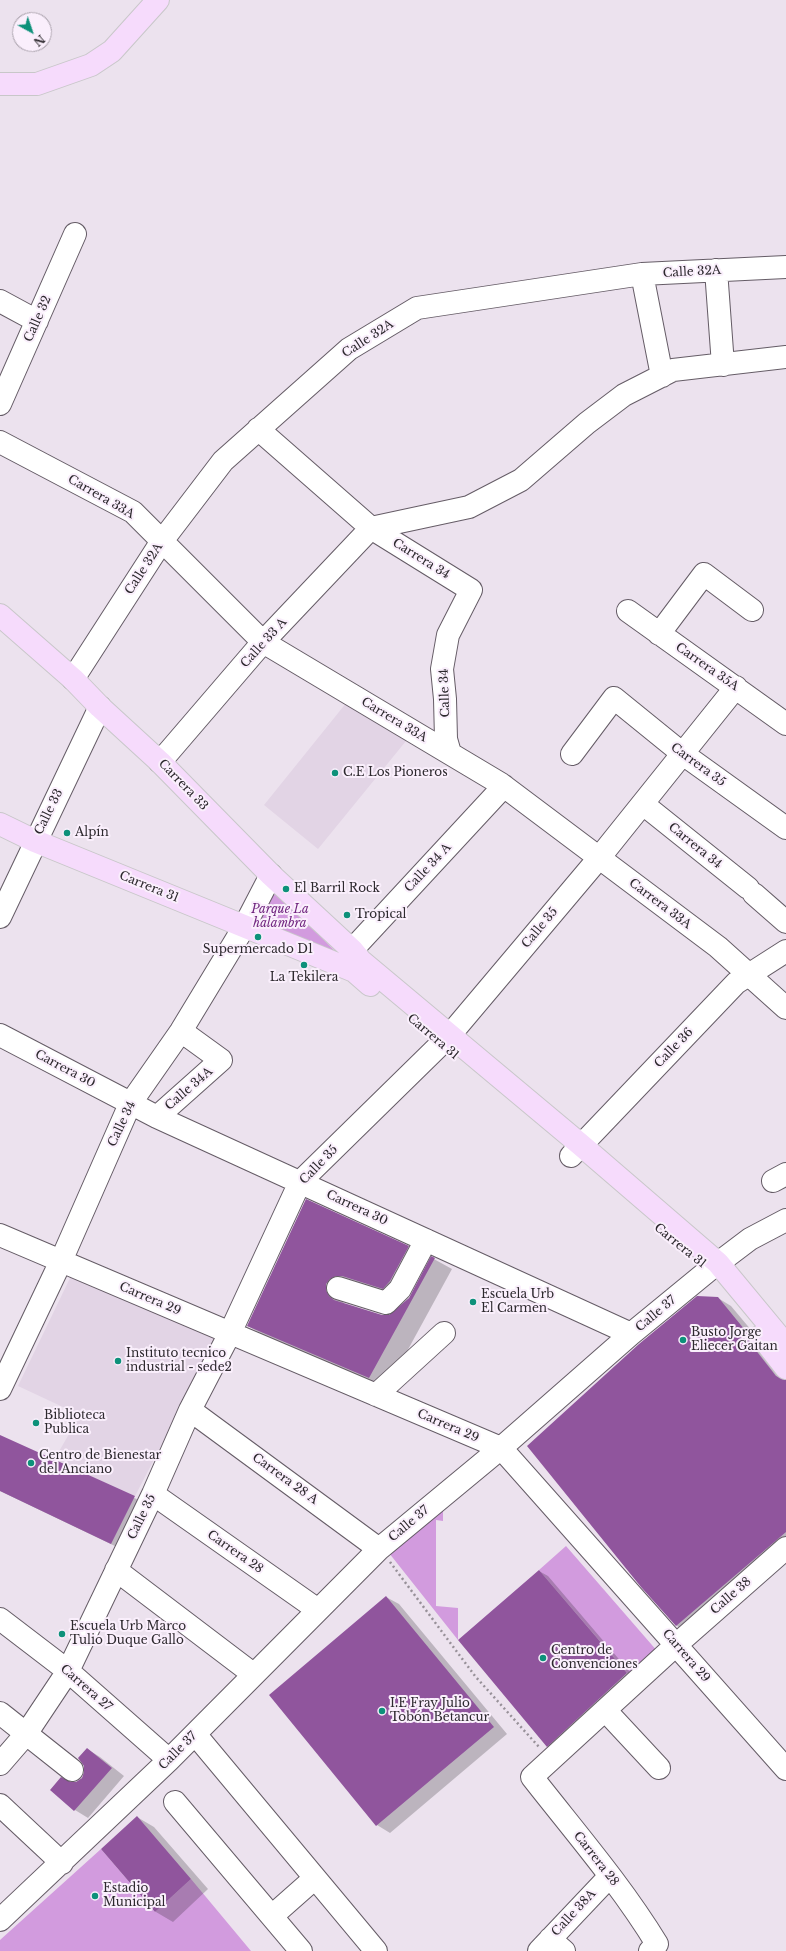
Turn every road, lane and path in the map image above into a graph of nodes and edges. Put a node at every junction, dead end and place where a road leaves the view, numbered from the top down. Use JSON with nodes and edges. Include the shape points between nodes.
{"nodes":[{"id":1,"x":158,"y":0,"type":"edge"},
{"id":2,"x":0,"y":84,"type":"edge"},
{"id":3,"x":75,"y":234,"type":"dead end"},
{"id":4,"x":786,"y":267,"type":"edge"},
{"id":5,"x":716,"y":270,"type":"junction"},
{"id":6,"x":642,"y":274,"type":"junction"},
{"id":7,"x":0,"y":301,"type":"edge"},
{"id":8,"x":37,"y":321,"type":"junction"},
{"id":9,"x":786,"y":357,"type":"edge"},
{"id":10,"x":723,"y":365,"type":"junction"},
{"id":11,"x":662,"y":376,"type":"junction"},
{"id":12,"x":0,"y":404,"type":"edge"},
{"id":13,"x":258,"y":429,"type":"junction"},
{"id":14,"x":0,"y":442,"type":"edge"},
{"id":15,"x":371,"y":528,"type":"junction"},
{"id":16,"x":162,"y":541,"type":"junction"},
{"id":17,"x":470,"y":590,"type":"joint"},
{"id":18,"x":752,"y":610,"type":"dead end"},
{"id":19,"x":628,"y":611,"type":"dead end"},
{"id":20,"x":0,"y":615,"type":"edge"},
{"id":21,"x":660,"y":634,"type":"junction"},
{"id":22,"x":263,"y":642,"type":"junction"},
{"id":23,"x":74,"y":679,"type":"junction"},
{"id":24,"x":736,"y":687,"type":"junction"},
{"id":25,"x":100,"y":707,"type":"junction"},
{"id":26,"x":786,"y":724,"type":"edge"},
{"id":27,"x":450,"y":753,"type":"junction"},
{"id":28,"x":572,"y":754,"type":"dead end"},
{"id":29,"x":683,"y":754,"type":"junction"},
{"id":30,"x":160,"y":762,"type":"junction"},
{"id":31,"x":504,"y":786,"type":"junction"},
{"id":32,"x":643,"y":804,"type":"junction"},
{"id":33,"x":0,"y":824,"type":"edge"},
{"id":34,"x":786,"y":828,"type":"edge"},
{"id":35,"x":35,"y":841,"type":"junction"},
{"id":36,"x":599,"y":858,"type":"junction"},
{"id":37,"x":271,"y":875,"type":"junction"},
{"id":38,"x":0,"y":917,"type":"edge"},
{"id":39,"x":786,"y":922,"type":"edge"},
{"id":40,"x":244,"y":926,"type":"junction"},
{"id":41,"x":786,"y":951,"type":"edge"},
{"id":42,"x":357,"y":956,"type":"junction"},
{"id":43,"x":749,"y":975,"type":"junction"},
{"id":44,"x":786,"y":1008,"type":"edge"},
{"id":45,"x":181,"y":1031,"type":"junction"},
{"id":46,"x":0,"y":1035,"type":"edge"},
{"id":47,"x":445,"y":1040,"type":"junction"},
{"id":48,"x":130,"y":1104,"type":"junction"},
{"id":49,"x":157,"y":1117,"type":"junction"},
{"id":50,"x":576,"y":1151,"type":"junction"},
{"id":51,"x":300,"y":1182,"type":"junction"},
{"id":52,"x":786,"y":1220,"type":"edge"},
{"id":53,"x":0,"y":1235,"type":"edge"},
{"id":54,"x":426,"y":1240,"type":"junction"},
{"id":55,"x":61,"y":1261,"type":"junction"},
{"id":56,"x":714,"y":1267,"type":"junction"},
{"id":57,"x":338,"y":1288,"type":"dead end"},
{"id":58,"x":230,"y":1333,"type":"junction"},
{"id":59,"x":444,"y":1333,"type":"dead end"},
{"id":60,"x":632,"y":1334,"type":"junction"},
{"id":61,"x":786,"y":1345,"type":"edge"},
{"id":62,"x":786,"y":1368,"type":"edge"},
{"id":63,"x":0,"y":1389,"type":"edge"},
{"id":64,"x":376,"y":1395,"type":"junction"},
{"id":65,"x":190,"y":1410,"type":"junction"},
{"id":66,"x":501,"y":1448,"type":"junction"},
{"id":67,"x":153,"y":1494,"type":"junction"},
{"id":68,"x":786,"y":1548,"type":"edge"},
{"id":69,"x":380,"y":1549,"type":"junction"},
{"id":70,"x":116,"y":1570,"type":"junction"},
{"id":71,"x":318,"y":1610,"type":"junction"},
{"id":72,"x":0,"y":1619,"type":"edge"},
{"id":73,"x":676,"y":1644,"type":"junction"},
{"id":74,"x":68,"y":1670,"type":"junction"},
{"id":75,"x":253,"y":1674,"type":"junction"},
{"id":76,"x":605,"y":1710,"type":"junction"},
{"id":77,"x":0,"y":1713,"type":"edge"},
{"id":78,"x":26,"y":1734,"type":"junction"},
{"id":79,"x":195,"y":1734,"type":"junction"},
{"id":80,"x":550,"y":1759,"type":"junction"},
{"id":81,"x":169,"y":1760,"type":"junction"},
{"id":82,"x":0,"y":1764,"type":"edge"},
{"id":83,"x":659,"y":1768,"type":"dead end"},
{"id":84,"x":786,"y":1769,"type":"edge"},
{"id":85,"x":72,"y":1770,"type":"dead end"},
{"id":86,"x":532,"y":1777,"type":"joint"},
{"id":87,"x":175,"y":1802,"type":"dead end"},
{"id":88,"x":0,"y":1805,"type":"edge"},
{"id":89,"x":62,"y":1863,"type":"junction"},
{"id":90,"x":610,"y":1876,"type":"junction"},
{"id":91,"x":315,"y":1878,"type":"junction"},
{"id":92,"x":272,"y":1916,"type":"junction"},
{"id":93,"x":0,"y":1920,"type":"edge"},
{"id":94,"x":551,"y":1947,"type":"edge"},
{"id":95,"x":654,"y":1948,"type":"edge"},
{"id":96,"x":301,"y":1951,"type":"edge"},
{"id":97,"x":376,"y":1951,"type":"edge"}],
"edges":[{"from":1,"to":2,"type":"main road","via":[[112,51],[91,65],[37,84]]},
{"from":3,"to":8,"type":"street","name":"Calle 32"},
{"from":4,"to":5,"type":"street","name":"Calle 32A"},
{"from":5,"to":6,"type":"street","name":"Calle 32A"},
{"from":5,"to":10,"type":"street"},
{"from":6,"to":11,"type":"street"},
{"from":6,"to":13,"type":"street","name":"Calle 32A","via":[[417,308],[349,349]]},
{"from":7,"to":8,"type":"street"},
{"from":8,"to":12,"type":"street","name":"Calle 32"},
{"from":9,"to":10,"type":"street"},
{"from":10,"to":11,"type":"street","via":[[673,370]]},
{"from":11,"to":15,"type":"street","via":[[624,395],[521,480],[469,507]]},
{"from":13,"to":15,"type":"street","name":"Carrera 34"},
{"from":13,"to":16,"type":"street","name":"Calle 32A","via":[[223,461]]},
{"from":14,"to":16,"type":"street","name":"Carrera 33A","via":[[133,512]]},
{"from":15,"to":17,"type":"street","name":"Carrera 34"},
{"from":15,"to":22,"type":"street","name":"Calle 33 A"},
{"from":16,"to":22,"type":"street","name":"Carrera 33A"},
{"from":16,"to":23,"type":"street","name":"Calle 32A"},
{"from":17,"to":27,"type":"street","name":"Calle 34","via":[[448,635],[442,669],[446,739]]},
{"from":18,"to":21,"type":"street","via":[[704,574]]},
{"from":19,"to":21,"type":"street","name":"Carrera 35A"},
{"from":20,"to":23,"type":"main road","name":"Carrera 33"},
{"from":21,"to":24,"type":"street","name":"Carrera 35A"},
{"from":22,"to":27,"type":"street","name":"Carrera 33A"},
{"from":22,"to":30,"type":"street","name":"Calle 33 A"},
{"from":23,"to":25,"type":"main road","name":"Carrera 33"},
{"from":24,"to":26,"type":"street","name":"Carrera 35A"},
{"from":24,"to":29,"type":"street","name":"Calle 35"},
{"from":25,"to":30,"type":"main road","name":"Carrera 33"},
{"from":25,"to":35,"type":"street","name":"Calle 33"},
{"from":27,"to":31,"type":"street","name":"Carrera 33A"},
{"from":28,"to":29,"type":"street","name":"Carrera 35","via":[[614,698]]},
{"from":29,"to":32,"type":"street","name":"Calle 35"},
{"from":29,"to":34,"type":"street","name":"Carrera 35"},
{"from":30,"to":37,"type":"main road","name":"Carrera 33"},
{"from":31,"to":36,"type":"street","name":"Carrera 33A"},
{"from":31,"to":42,"type":"street","name":"Calle 34 A"},
{"from":32,"to":36,"type":"street","name":"Calle 35"},
{"from":32,"to":39,"type":"street","name":"Carrera 34"},
{"from":33,"to":35,"type":"main road","name":"Carrera 31"},
{"from":35,"to":38,"type":"street","name":"Calle 33"},
{"from":35,"to":40,"type":"main road","name":"Carrera 31"},
{"from":36,"to":43,"type":"street","name":"Carrera 33A","via":[[718,947]]},
{"from":36,"to":47,"type":"street","name":"Calle 35"},
{"from":37,"to":40,"type":"street","name":"Calle 34"},
{"from":37,"to":42,"type":"main road","name":"Carrera 33"},
{"from":40,"to":45,"type":"street","name":"Calle 34"},
{"from":40,"to":47,"type":"main road","name":"Carrera 31","via":[[354,971]]},
{"from":41,"to":43,"type":"street","name":"Calle 36"},
{"from":42,"to":47,"type":"main road","name":"Carrera 31"},
{"from":43,"to":44,"type":"street","name":"Carrera 33A"},
{"from":43,"to":50,"type":"street","name":"Calle 36","via":[[736,983]]},
{"from":45,"to":48,"type":"street","name":"Calle 34"},
{"from":45,"to":49,"type":"street","name":"Calle 34A","via":[[221,1060]]},
{"from":46,"to":48,"type":"street","name":"Carrera 30"},
{"from":47,"to":50,"type":"main road","name":"Carrera 31"},
{"from":47,"to":51,"type":"street","name":"Calle 35"},
{"from":48,"to":49,"type":"street","name":"Carrera 30"},
{"from":48,"to":55,"type":"street","name":"Calle 34"},
{"from":49,"to":51,"type":"street","name":"Carrera 30"},
{"from":50,"to":56,"type":"main road","name":"Carrera 31"},
{"from":51,"to":54,"type":"street","name":"Carrera 30"},
{"from":51,"to":58,"type":"street","name":"Calle 35"},
{"from":52,"to":56,"type":"street","name":"Calle 37","via":[[750,1239]]},
{"from":53,"to":55,"type":"street","name":"Carrera 29"},
{"from":54,"to":57,"type":"street","via":[[400,1289],[386,1303]]},
{"from":54,"to":60,"type":"street","name":"Carrera 30"},
{"from":55,"to":58,"type":"street","name":"Carrera 29"},
{"from":55,"to":63,"type":"street","name":"Calle 34"},
{"from":56,"to":60,"type":"street","name":"Calle 37"},
{"from":56,"to":61,"type":"main road","name":"Carrera 31"},
{"from":56,"to":62,"type":"main road","name":"Carrera 31"},
{"from":58,"to":64,"type":"street","name":"Carrera 29"},
{"from":58,"to":65,"type":"street","name":"Calle 35"},
{"from":59,"to":64,"type":"street"},
{"from":60,"to":66,"type":"street","name":"Calle 37"},
{"from":64,"to":66,"type":"street","name":"Carrera 29"},
{"from":65,"to":67,"type":"street","name":"Calle 35"},
{"from":65,"to":69,"type":"street","name":"Carrera 28 A"},
{"from":66,"to":69,"type":"street","name":"Calle 37"},
{"from":66,"to":73,"type":"street","name":"Carrera 29"},
{"from":67,"to":70,"type":"street","name":"Calle 35"},
{"from":67,"to":71,"type":"street","name":"Carrera 28"},
{"from":68,"to":73,"type":"street","name":"Calle 38"},
{"from":69,"to":71,"type":"street","name":"Calle 37"},
{"from":69,"to":80,"type":"path","via":[[475,1676]]},
{"from":70,"to":74,"type":"street","name":"Calle 35"},
{"from":70,"to":75,"type":"street"},
{"from":71,"to":75,"type":"street","name":"Calle 37"},
{"from":72,"to":74,"type":"street","name":"Carrera 27"},
{"from":73,"to":76,"type":"street","name":"Calle 38"},
{"from":73,"to":84,"type":"street","name":"Carrera 29"},
{"from":74,"to":78,"type":"street","name":"Calle 35"},
{"from":74,"to":81,"type":"street","name":"Carrera 27"},
{"from":75,"to":79,"type":"street","name":"Calle 37"},
{"from":76,"to":80,"type":"street","name":"Calle 38"},
{"from":76,"to":83,"type":"street"},
{"from":77,"to":78,"type":"street"},
{"from":78,"to":82,"type":"street","name":"Calle 35"},
{"from":78,"to":85,"type":"street"},
{"from":79,"to":81,"type":"street","name":"Calle 37"},
{"from":79,"to":91,"type":"street"},
{"from":80,"to":86,"type":"street","name":"Calle 38"},
{"from":81,"to":89,"type":"street","name":"Calle 37"},
{"from":86,"to":90,"type":"street","name":"Carrera 28"},
{"from":87,"to":92,"type":"street"},
{"from":88,"to":89,"type":"street"},
{"from":89,"to":93,"type":"street","name":"Calle 37"},
{"from":90,"to":94,"type":"street","name":"Calle 38A"},
{"from":90,"to":95,"type":"street","name":"Carrera 28"},
{"from":91,"to":92,"type":"street"},
{"from":91,"to":97,"type":"street"},
{"from":92,"to":96,"type":"street"}]}
